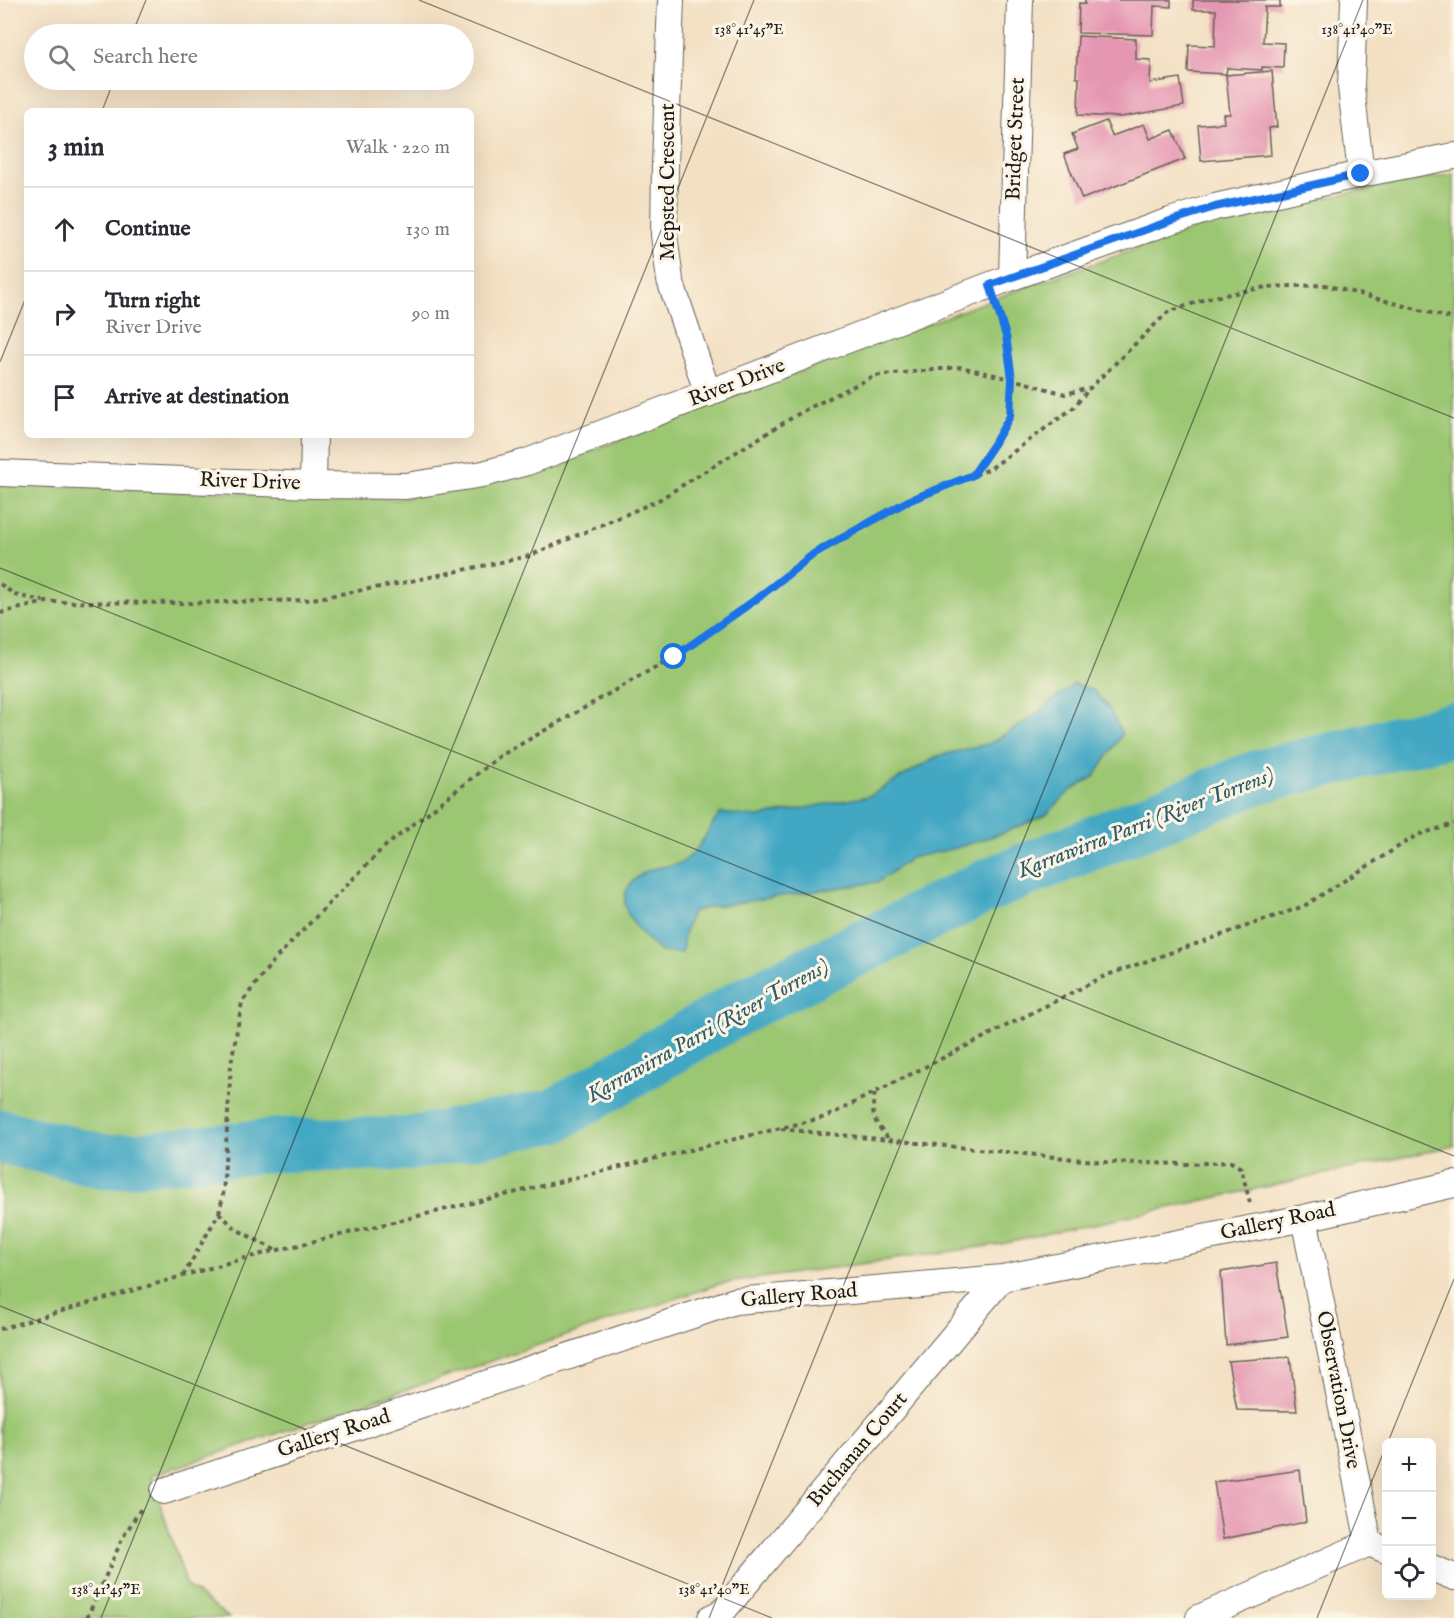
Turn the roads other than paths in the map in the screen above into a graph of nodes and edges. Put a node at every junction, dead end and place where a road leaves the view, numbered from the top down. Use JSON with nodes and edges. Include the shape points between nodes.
{"nodes":[{"id":1,"x":671,"y":0,"type":"edge"},
{"id":2,"x":1020,"y":0,"type":"edge"},
{"id":3,"x":1354,"y":0,"type":"edge"},
{"id":4,"x":1454,"y":156,"type":"edge"},
{"id":5,"x":1361,"y":174,"type":"junction"},
{"id":6,"x":1001,"y":281,"type":"junction"},
{"id":7,"x":708,"y":394,"type":"junction"},
{"id":8,"x":314,"y":438,"type":"edge"},
{"id":9,"x":0,"y":473,"type":"edge"},
{"id":10,"x":313,"y":484,"type":"junction"},
{"id":11,"x":1454,"y":1184,"type":"edge"},
{"id":12,"x":1304,"y":1218,"type":"junction"},
{"id":13,"x":1002,"y":1278,"type":"junction"},
{"id":14,"x":164,"y":1491,"type":"road end"},
{"id":15,"x":1378,"y":1547,"type":"edge"},
{"id":16,"x":1436,"y":1570,"type":"edge"},
{"id":17,"x":1454,"y":1577,"type":"edge"},
{"id":18,"x":711,"y":1618,"type":"edge"},
{"id":19,"x":1198,"y":1618,"type":"edge"}],
"edges":[{"from":1,"to":7,"type":"street","name":"Mepsted Crescent","via":[[664,235],[670,280]]},
{"from":2,"to":6,"type":"street","name":"Bridget Street"},
{"from":3,"to":5,"type":"street","via":[[1351,87]]},
{"from":4,"to":5,"type":"street","name":"River Drive"},
{"from":5,"to":6,"type":"street","name":"River Drive","via":[[1215,207]]},
{"from":6,"to":7,"type":"street","name":"River Drive"},
{"from":7,"to":10,"type":"street","name":"River Drive","via":[[527,462],[483,474],[406,486]]},
{"from":8,"to":10,"type":"street"},
{"from":9,"to":10,"type":"street","name":"River Drive"},
{"from":11,"to":12,"type":"street","name":"Gallery Road"},
{"from":12,"to":13,"type":"street","name":"Gallery Road"},
{"from":12,"to":15,"type":"street","name":"Observation Drive"},
{"from":13,"to":14,"type":"street","name":"Gallery Road","via":[[735,1301]]},
{"from":13,"to":18,"type":"street","name":"Buchanan Court","via":[[721,1613]]},
{"from":15,"to":19,"type":"street"},
{"from":16,"to":17,"type":"street"}]}
